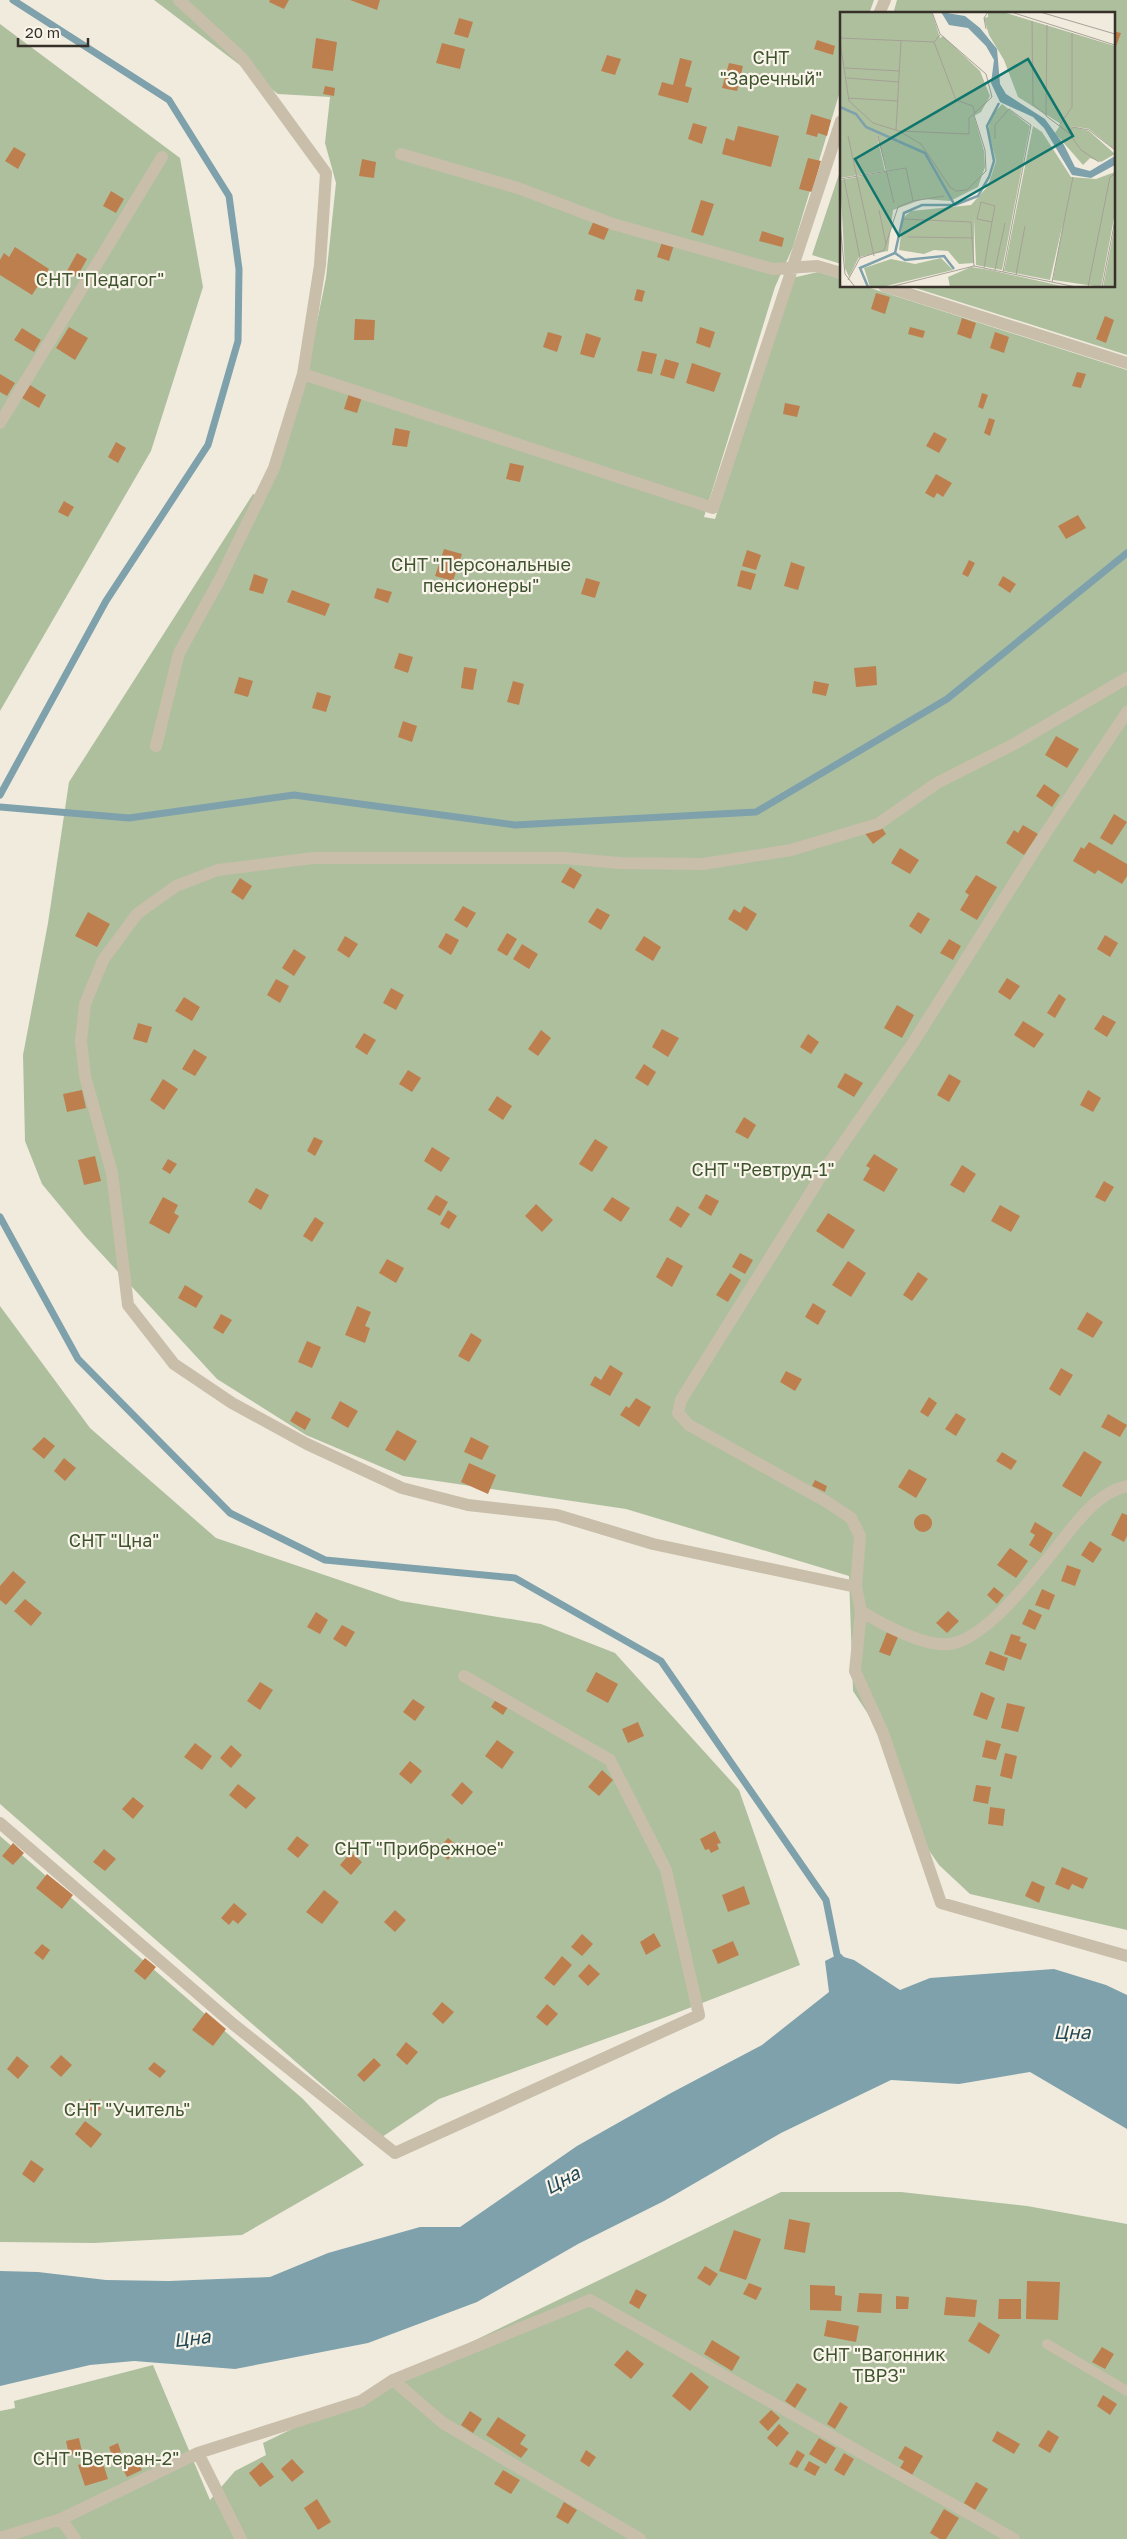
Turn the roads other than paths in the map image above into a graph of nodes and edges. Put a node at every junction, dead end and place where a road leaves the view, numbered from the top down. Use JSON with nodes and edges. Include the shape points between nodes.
{"nodes":[{"id":1,"x":179,"y":0,"type":"edge"},
{"id":2,"x":885,"y":0,"type":"edge"},
{"id":3,"x":881,"y":12,"type":"edge"},
{"id":4,"x":840,"y":123,"type":"edge"},
{"id":5,"x":401,"y":154,"type":"dead end"},
{"id":6,"x":162,"y":157,"type":"dead end"},
{"id":7,"x":793,"y":266,"type":"junction"},
{"id":8,"x":840,"y":273,"type":"edge"},
{"id":9,"x":890,"y":288,"type":"edge"},
{"id":10,"x":1127,"y":364,"type":"edge"},
{"id":11,"x":303,"y":374,"type":"junction"},
{"id":12,"x":0,"y":423,"type":"edge"},
{"id":13,"x":1127,"y":678,"type":"edge"},
{"id":14,"x":1127,"y":712,"type":"edge"},
{"id":15,"x":156,"y":746,"type":"dead end"},
{"id":16,"x":1127,"y":1486,"type":"edge"},
{"id":17,"x":856,"y":1587,"type":"junction"},
{"id":18,"x":862,"y":1611,"type":"junction"},
{"id":19,"x":464,"y":1676,"type":"dead end"},
{"id":20,"x":0,"y":1824,"type":"edge"},
{"id":21,"x":1127,"y":1956,"type":"edge"},
{"id":22,"x":1047,"y":2344,"type":"dead end"},
{"id":23,"x":393,"y":2380,"type":"junction"},
{"id":24,"x":1127,"y":2391,"type":"edge"},
{"id":25,"x":198,"y":2453,"type":"junction"},
{"id":26,"x":61,"y":2519,"type":"junction"},
{"id":27,"x":0,"y":2538,"type":"edge"},
{"id":28,"x":75,"y":2539,"type":"edge"},
{"id":29,"x":241,"y":2539,"type":"edge"},
{"id":30,"x":640,"y":2539,"type":"edge"},
{"id":31,"x":1014,"y":2539,"type":"edge"}],
"edges":[{"from":1,"to":11,"type":"street","via":[[242,58],[326,173],[320,265]]},
{"from":2,"to":3,"type":"street"},
{"from":4,"to":7,"type":"street"},
{"from":5,"to":7,"type":"street","via":[[518,188],[613,224],[772,269]]},
{"from":6,"to":12,"type":"street"},
{"from":7,"to":8,"type":"street","via":[[817,266]]},
{"from":7,"to":11,"type":"street","via":[[713,508]]},
{"from":9,"to":10,"type":"street"},
{"from":11,"to":15,"type":"street","via":[[274,468],[220,579],[179,653]]},
{"from":13,"to":17,"type":"street","via":[[1016,743],[938,783],[878,824],[791,850],[703,864],[619,863],[565,858],[332,858],[218,870],[176,886],[137,914],[104,960],[85,1004],[81,1041],[85,1076],[112,1173],[128,1306],[174,1364],[240,1408],[307,1444],[402,1488],[468,1505],[557,1515],[653,1544]]},
{"from":14,"to":17,"type":"street","via":[[1047,831],[911,1046],[826,1168],[681,1400],[678,1413],[689,1425],[851,1518],[860,1536]]},
{"from":16,"to":18,"type":"street","via":[[1091,1505],[1007,1606],[984,1628],[964,1640],[939,1645],[888,1627]]},
{"from":17,"to":18,"type":"street"},
{"from":18,"to":21,"type":"street","via":[[855,1671],[883,1733],[941,1903]]},
{"from":19,"to":20,"type":"street","via":[[610,1760],[666,1870],[698,2015],[395,2153],[233,2024]]},
{"from":22,"to":24,"type":"lane"},
{"from":23,"to":25,"type":"street","via":[[361,2401]]},
{"from":23,"to":30,"type":"street","via":[[443,2423]]},
{"from":23,"to":31,"type":"street","via":[[590,2300]]},
{"from":25,"to":26,"type":"street"},
{"from":25,"to":29,"type":"street"},
{"from":26,"to":27,"type":"street"},
{"from":26,"to":28,"type":"street"}]}
